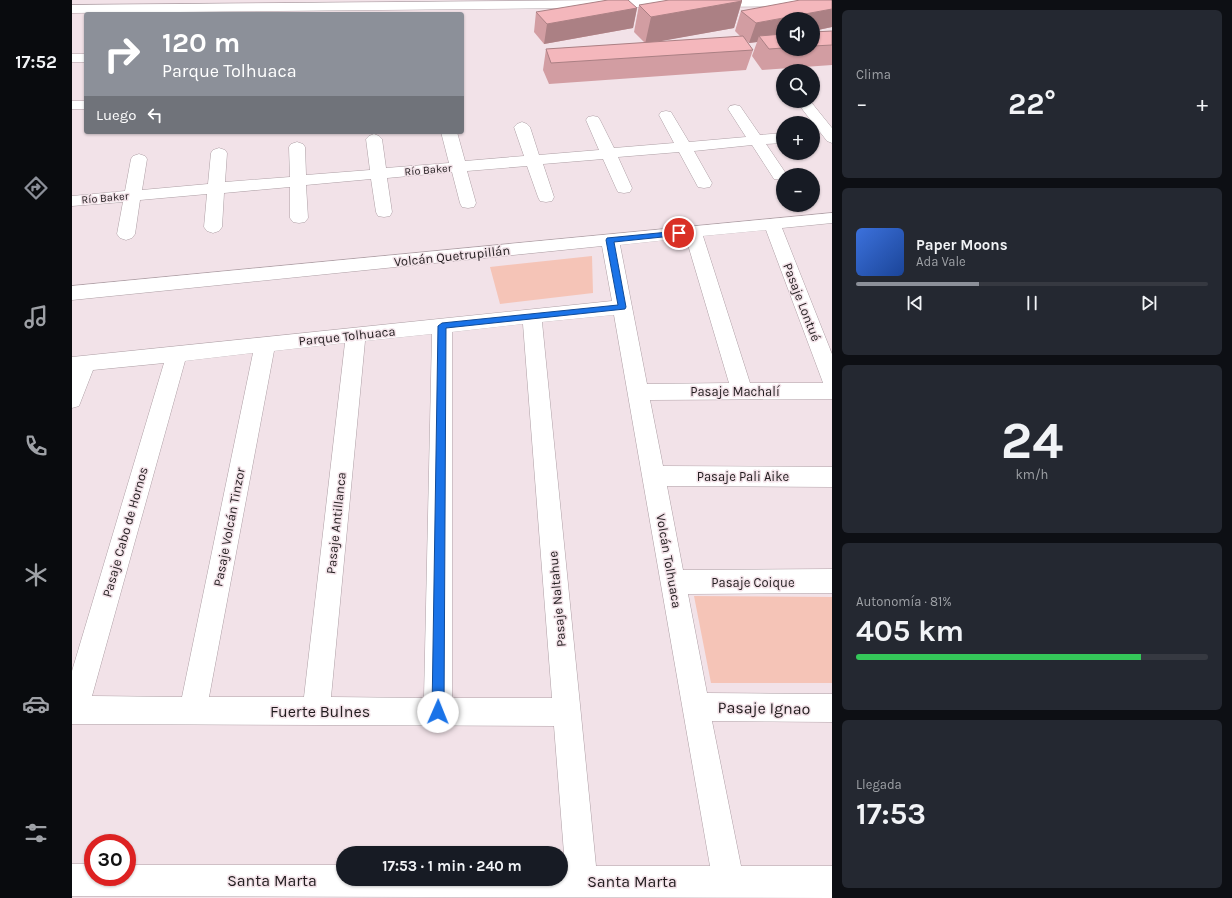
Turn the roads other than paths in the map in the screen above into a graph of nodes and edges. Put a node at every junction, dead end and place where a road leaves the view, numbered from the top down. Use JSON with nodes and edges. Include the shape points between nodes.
{"nodes":[{"id":1,"x":496,"y":2,"type":"edge"},
{"id":2,"x":832,"y":2,"type":"edge"},
{"id":3,"x":257,"y":3,"type":"edge"},
{"id":4,"x":321,"y":3,"type":"edge"},
{"id":5,"x":195,"y":4,"type":"edge"},
{"id":6,"x":72,"y":8,"type":"edge"},
{"id":7,"x":151,"y":11,"type":"edge"},
{"id":8,"x":72,"y":58,"type":"edge"},
{"id":9,"x":84,"y":58,"type":"edge"},
{"id":10,"x":72,"y":105,"type":"edge"},
{"id":11,"x":84,"y":105,"type":"edge"},
{"id":12,"x":735,"y":108,"type":"dead end"},
{"id":13,"x":808,"y":108,"type":"edge"},
{"id":14,"x":666,"y":115,"type":"dead end"},
{"id":15,"x":593,"y":120,"type":"dead end"},
{"id":16,"x":522,"y":127,"type":"dead end"},
{"id":17,"x":450,"y":134,"type":"edge"},
{"id":18,"x":820,"y":135,"type":"edge"},
{"id":19,"x":831,"y":135,"type":"edge"},
{"id":20,"x":374,"y":138,"type":"dead end"},
{"id":21,"x":776,"y":139,"type":"edge"},
{"id":22,"x":756,"y":140,"type":"junction"},
{"id":23,"x":297,"y":147,"type":"dead end"},
{"id":24,"x":684,"y":147,"type":"junction"},
{"id":25,"x":219,"y":153,"type":"dead end"},
{"id":26,"x":608,"y":154,"type":"junction"},
{"id":27,"x":139,"y":159,"type":"dead end"},
{"id":28,"x":534,"y":160,"type":"junction"},
{"id":29,"x":458,"y":167,"type":"junction"},
{"id":30,"x":776,"y":170,"type":"edge"},
{"id":31,"x":379,"y":174,"type":"junction"},
{"id":32,"x":298,"y":181,"type":"junction"},
{"id":33,"x":704,"y":183,"type":"dead end"},
{"id":34,"x":216,"y":188,"type":"junction"},
{"id":35,"x":624,"y":188,"type":"dead end"},
{"id":36,"x":133,"y":196,"type":"junction"},
{"id":37,"x":546,"y":197,"type":"dead end"},
{"id":38,"x":72,"y":201,"type":"edge"},
{"id":39,"x":468,"y":203,"type":"dead end"},
{"id":40,"x":384,"y":212,"type":"dead end"},
{"id":41,"x":299,"y":218,"type":"dead end"},
{"id":42,"x":832,"y":218,"type":"edge"},
{"id":43,"x":772,"y":224,"type":"junction"},
{"id":44,"x":214,"y":227,"type":"dead end"},
{"id":45,"x":693,"y":232,"type":"junction"},
{"id":46,"x":126,"y":234,"type":"dead end"},
{"id":47,"x":610,"y":240,"type":"junction"},
{"id":48,"x":72,"y":293,"type":"edge"},
{"id":49,"x":622,"y":307,"type":"junction"},
{"id":50,"x":532,"y":316,"type":"junction"},
{"id":51,"x":442,"y":326,"type":"junction"},
{"id":52,"x":356,"y":335,"type":"junction"},
{"id":53,"x":265,"y":344,"type":"junction"},
{"id":54,"x":177,"y":354,"type":"junction"},
{"id":55,"x":79,"y":364,"type":"edge"},
{"id":56,"x":832,"y":380,"type":"edge"},
{"id":57,"x":742,"y":391,"type":"junction"},
{"id":58,"x":832,"y":391,"type":"edge"},
{"id":59,"x":638,"y":392,"type":"junction"},
{"id":60,"x":72,"y":400,"type":"edge"},
{"id":61,"x":654,"y":476,"type":"junction"},
{"id":62,"x":832,"y":476,"type":"edge"},
{"id":63,"x":673,"y":582,"type":"junction"},
{"id":64,"x":832,"y":582,"type":"edge"},
{"id":65,"x":696,"y":707,"type":"junction"},
{"id":66,"x":832,"y":708,"type":"edge"},
{"id":67,"x":73,"y":710,"type":"edge"},
{"id":68,"x":192,"y":710,"type":"junction"},
{"id":69,"x":316,"y":711,"type":"junction"},
{"id":70,"x":438,"y":712,"type":"junction"},
{"id":71,"x":567,"y":712,"type":"junction"},
{"id":72,"x":72,"y":880,"type":"edge"},
{"id":73,"x":582,"y":881,"type":"junction"},
{"id":74,"x":728,"y":882,"type":"junction"},
{"id":75,"x":832,"y":882,"type":"edge"}],
"edges":[{"from":1,"to":2,"type":"street"},
{"from":1,"to":4,"type":"street"},
{"from":3,"to":4,"type":"street"},
{"from":3,"to":5,"type":"street"},
{"from":5,"to":7,"type":"street"},
{"from":6,"to":7,"type":"street"},
{"from":8,"to":9,"type":"street"},
{"from":10,"to":11,"type":"street"},
{"from":12,"to":22,"type":"street"},
{"from":13,"to":19,"type":"street"},
{"from":14,"to":24,"type":"street"},
{"from":15,"to":26,"type":"street"},
{"from":16,"to":28,"type":"street"},
{"from":17,"to":29,"type":"street"},
{"from":18,"to":19,"type":"street"},
{"from":20,"to":31,"type":"street"},
{"from":21,"to":22,"type":"street","name":"Río Baker"},
{"from":22,"to":24,"type":"street","name":"Río Baker"},
{"from":22,"to":30,"type":"street"},
{"from":23,"to":32,"type":"street"},
{"from":24,"to":26,"type":"street","name":"Río Baker"},
{"from":24,"to":33,"type":"street"},
{"from":25,"to":34,"type":"street"},
{"from":26,"to":28,"type":"street","name":"Río Baker"},
{"from":26,"to":35,"type":"street"},
{"from":27,"to":36,"type":"street"},
{"from":28,"to":29,"type":"street","name":"Río Baker"},
{"from":28,"to":37,"type":"street"},
{"from":29,"to":31,"type":"street","name":"Río Baker"},
{"from":29,"to":39,"type":"street"},
{"from":31,"to":32,"type":"street","name":"Río Baker"},
{"from":31,"to":40,"type":"street"},
{"from":32,"to":34,"type":"street","name":"Río Baker"},
{"from":32,"to":41,"type":"street"},
{"from":34,"to":36,"type":"street","name":"Río Baker"},
{"from":34,"to":44,"type":"street"},
{"from":36,"to":38,"type":"street","name":"Río Baker"},
{"from":36,"to":46,"type":"street"},
{"from":42,"to":43,"type":"street","name":"Volcán Quetrupillán"},
{"from":43,"to":45,"type":"street","name":"Volcán Quetrupillán"},
{"from":43,"to":56,"type":"street","name":"Pasaje Lontué"},
{"from":45,"to":47,"type":"street","name":"Volcán Quetrupillán"},
{"from":45,"to":57,"type":"street"},
{"from":47,"to":48,"type":"street","name":"Volcán Quetrupillán"},
{"from":47,"to":49,"type":"street","name":"Volcán Tolhuaca"},
{"from":49,"to":50,"type":"street","name":"Parque Tolhuaca"},
{"from":49,"to":59,"type":"street","name":"Volcán Tolhuaca"},
{"from":50,"to":51,"type":"street","name":"Parque Tolhuaca"},
{"from":50,"to":71,"type":"street","name":"Pasaje Naltahue"},
{"from":51,"to":52,"type":"street","name":"Parque Tolhuaca"},
{"from":51,"to":70,"type":"street"},
{"from":52,"to":53,"type":"street","name":"Parque Tolhuaca"},
{"from":52,"to":69,"type":"street","name":"Pasaje Antillanca"},
{"from":53,"to":54,"type":"street","name":"Parque Tolhuaca"},
{"from":53,"to":68,"type":"street","name":"Pasaje Volcán Tinzor"},
{"from":54,"to":55,"type":"street","name":"Parque Tolhuaca"},
{"from":54,"to":67,"type":"street","name":"Pasaje Cabo de Hornos"},
{"from":55,"to":60,"type":"street"},
{"from":57,"to":58,"type":"street","name":"Pasaje Machalí"},
{"from":57,"to":59,"type":"street","name":"Pasaje Machalí"},
{"from":59,"to":61,"type":"street","name":"Volcán Tolhuaca"},
{"from":61,"to":62,"type":"street","name":"Pasaje Pali Aike"},
{"from":61,"to":63,"type":"street","name":"Volcán Tolhuaca"},
{"from":63,"to":64,"type":"street","name":"Pasaje Coique"},
{"from":63,"to":65,"type":"street","name":"Volcán Tolhuaca"},
{"from":65,"to":66,"type":"street","name":"Pasaje Ignao"},
{"from":65,"to":74,"type":"street","name":"Volcán Tolhuaca"},
{"from":67,"to":68,"type":"street","name":"Fuerte Bulnes"},
{"from":68,"to":69,"type":"street","name":"Fuerte Bulnes"},
{"from":69,"to":70,"type":"street","name":"Fuerte Bulnes"},
{"from":70,"to":71,"type":"street","name":"Fuerte Bulnes"},
{"from":71,"to":73,"type":"street","name":"Pasaje Naltahue"},
{"from":72,"to":73,"type":"street","name":"Santa Marta"},
{"from":73,"to":74,"type":"street","name":"Santa Marta"},
{"from":74,"to":75,"type":"street","name":"Santa Marta"}]}
